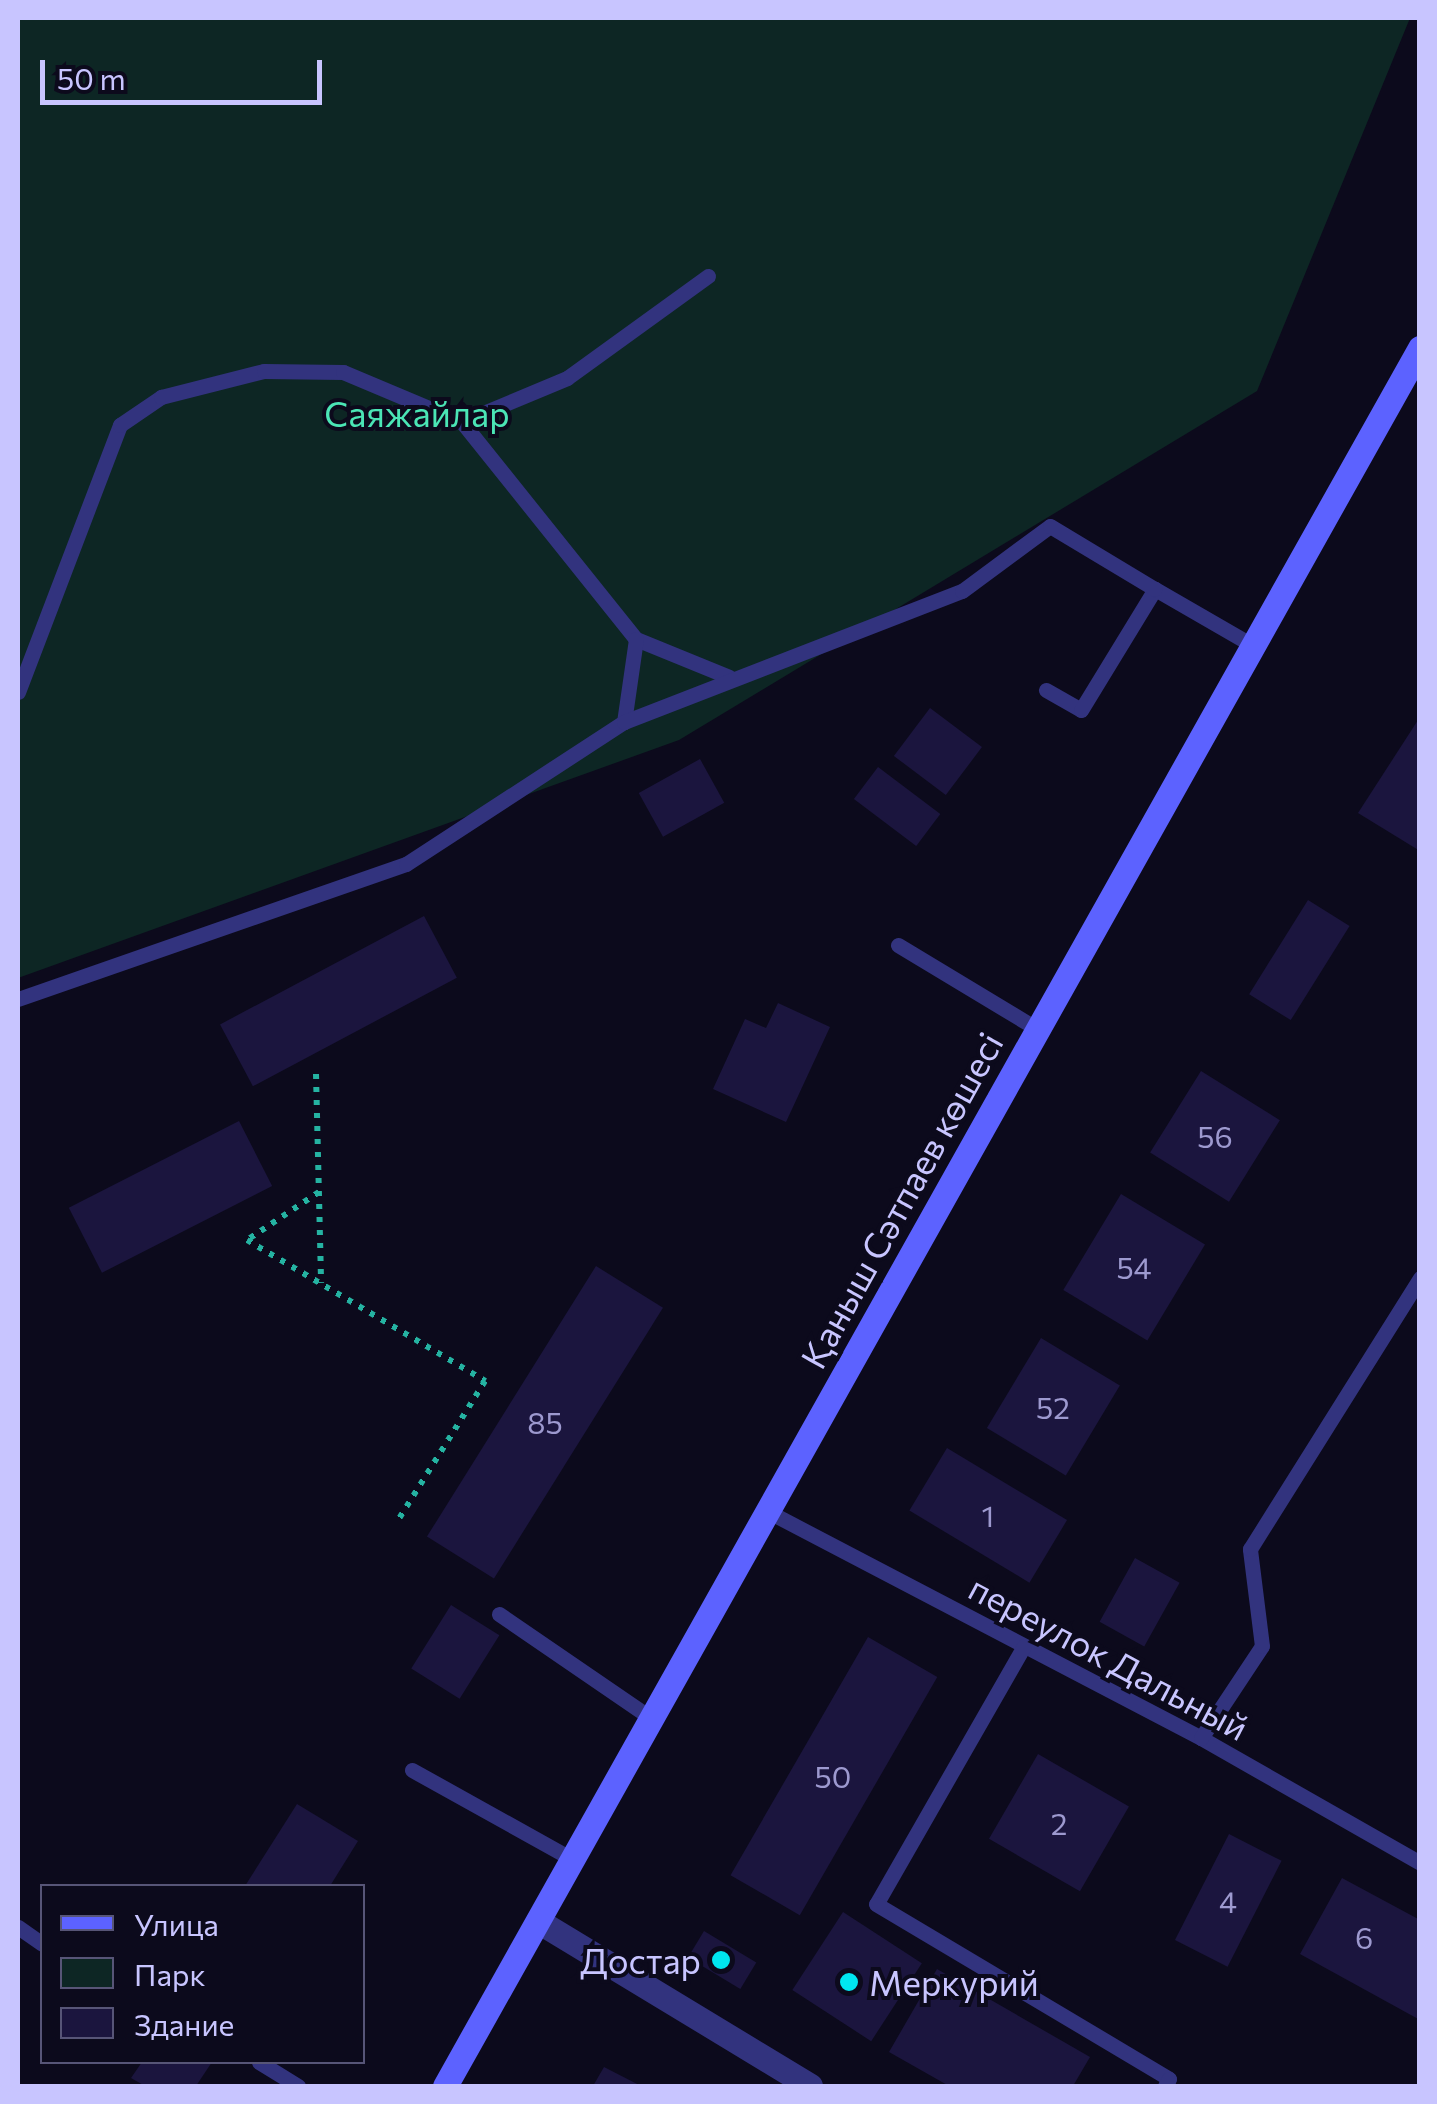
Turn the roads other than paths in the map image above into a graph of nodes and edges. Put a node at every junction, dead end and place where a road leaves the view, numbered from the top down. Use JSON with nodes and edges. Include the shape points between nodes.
{"nodes":[{"id":1,"x":708,"y":276,"type":"dead end"},
{"id":2,"x":1420,"y":348,"type":"edge"},
{"id":3,"x":1412,"y":377,"type":"edge"},
{"id":4,"x":462,"y":422,"type":"junction"},
{"id":5,"x":1155,"y":589,"type":"junction"},
{"id":6,"x":636,"y":639,"type":"junction"},
{"id":7,"x":1252,"y":645,"type":"junction"},
{"id":8,"x":728,"y":676,"type":"junction"},
{"id":9,"x":1046,"y":690,"type":"dead end"},
{"id":10,"x":18,"y":692,"type":"edge"},
{"id":11,"x":624,"y":722,"type":"junction"},
{"id":12,"x":898,"y":945,"type":"dead end"},
{"id":13,"x":18,"y":999,"type":"edge"},
{"id":14,"x":1038,"y":1029,"type":"junction"},
{"id":15,"x":1420,"y":1278,"type":"edge"},
{"id":16,"x":767,"y":1512,"type":"junction"},
{"id":17,"x":499,"y":1614,"type":"dead end"},
{"id":18,"x":1024,"y":1646,"type":"junction"},
{"id":19,"x":651,"y":1718,"type":"junction"},
{"id":20,"x":1200,"y":1738,"type":"junction"},
{"id":21,"x":412,"y":1770,"type":"dead end"},
{"id":22,"x":572,"y":1859,"type":"junction"},
{"id":23,"x":1420,"y":1863,"type":"edge"},
{"id":24,"x":538,"y":1922,"type":"junction"},
{"id":25,"x":18,"y":1927,"type":"edge"},
{"id":26,"x":40,"y":1943,"type":"edge"},
{"id":27,"x":261,"y":2064,"type":"edge"},
{"id":28,"x":298,"y":2086,"type":"edge"},
{"id":29,"x":445,"y":2086,"type":"edge"},
{"id":30,"x":810,"y":2086,"type":"edge"},
{"id":31,"x":1165,"y":2086,"type":"edge"}],
"edges":[{"from":1,"to":4,"type":"lane","via":[[567,378]]},
{"from":2,"to":3,"type":"street","name":"Қаныш Сәтпаев көшесі"},
{"from":3,"to":7,"type":"street","name":"Қаныш Сәтпаев көшесі"},
{"from":4,"to":6,"type":"lane"},
{"from":4,"to":10,"type":"lane","via":[[343,372],[264,371],[161,397],[120,425]]},
{"from":5,"to":7,"type":"lane"},
{"from":5,"to":8,"type":"lane","via":[[1050,526],[962,591]]},
{"from":5,"to":9,"type":"lane","via":[[1081,710]]},
{"from":6,"to":8,"type":"lane"},
{"from":6,"to":11,"type":"lane"},
{"from":7,"to":14,"type":"street","name":"Қаныш Сәтпаев көшесі"},
{"from":8,"to":11,"type":"lane"},
{"from":11,"to":13,"type":"lane","via":[[406,864]]},
{"from":12,"to":14,"type":"lane"},
{"from":14,"to":16,"type":"street","name":"Қаныш Сәтпаев көшесі"},
{"from":15,"to":20,"type":"lane","via":[[1250,1549],[1262,1646]]},
{"from":16,"to":18,"type":"lane","name":"переулок Дальный"},
{"from":16,"to":19,"type":"street","name":"Қаныш Сәтпаев көшесі"},
{"from":17,"to":19,"type":"lane"},
{"from":18,"to":20,"type":"lane","name":"переулок Дальный"},
{"from":18,"to":31,"type":"lane","via":[[876,1904],[1169,2080]]},
{"from":19,"to":22,"type":"street","name":"Қаныш Сәтпаев көшесі"},
{"from":20,"to":23,"type":"lane","name":"переулок Дальный"},
{"from":21,"to":22,"type":"lane"},
{"from":22,"to":24,"type":"street","name":"Қаныш Сәтпаев көшесі"},
{"from":24,"to":29,"type":"street","name":"Қаныш Сәтпаев көшесі"},
{"from":24,"to":30,"type":"street"},
{"from":25,"to":26,"type":"lane"},
{"from":27,"to":28,"type":"lane"}]}
